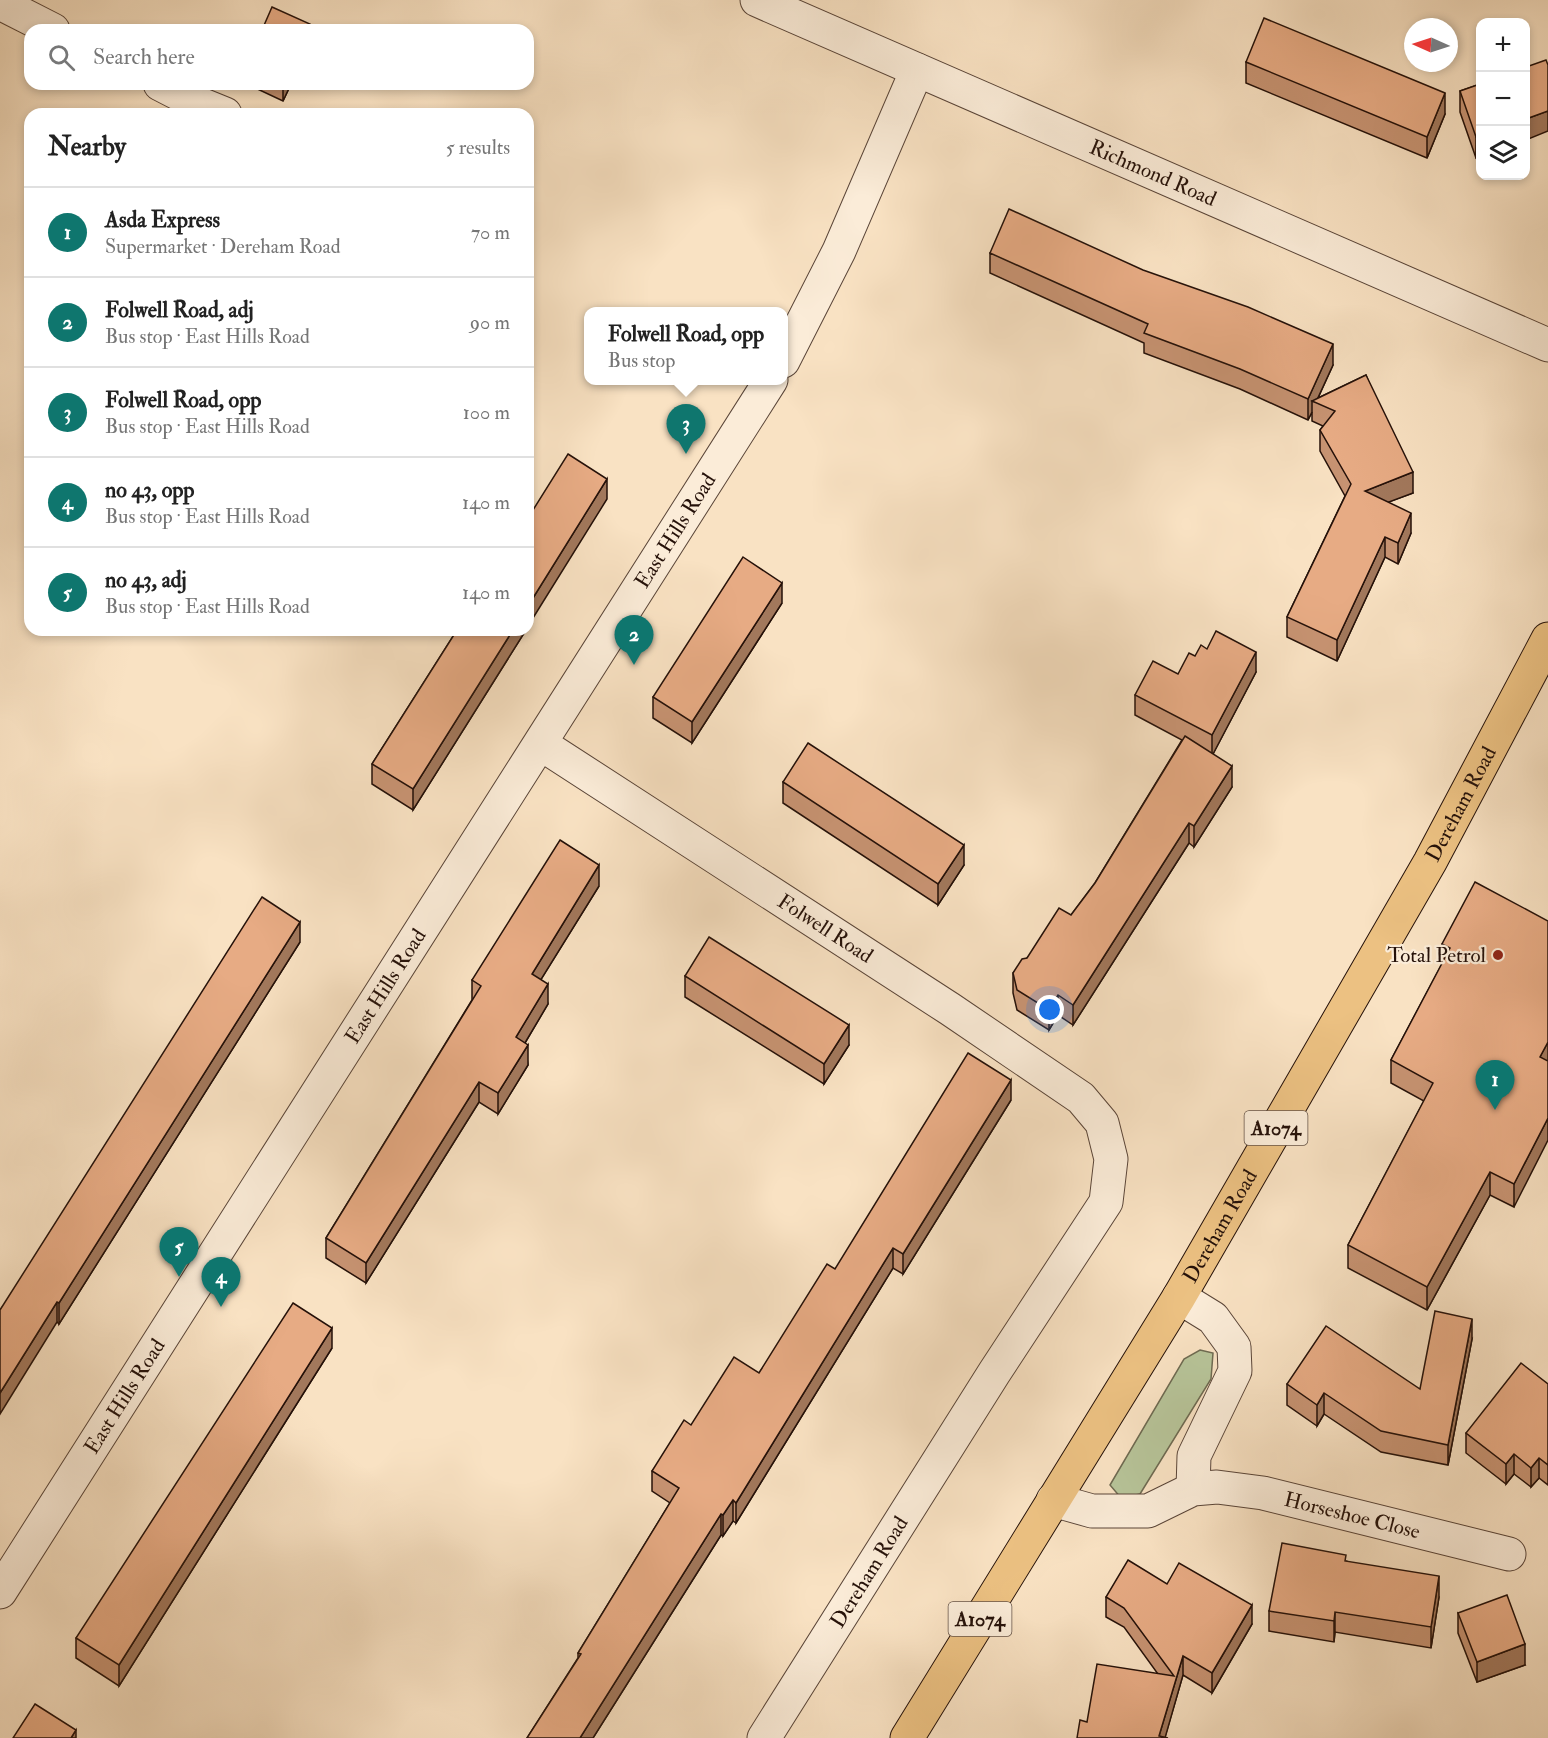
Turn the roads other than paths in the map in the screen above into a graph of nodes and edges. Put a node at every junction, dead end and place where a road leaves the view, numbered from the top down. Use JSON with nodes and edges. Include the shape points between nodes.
{"nodes":[{"id":1,"x":758,"y":0,"type":"edge"},
{"id":2,"x":0,"y":3,"type":"edge"},
{"id":3,"x":41,"y":24,"type":"edge"},
{"id":4,"x":917,"y":70,"type":"junction"},
{"id":5,"x":168,"y":90,"type":"edge"},
{"id":6,"x":190,"y":107,"type":"edge"},
{"id":7,"x":1548,"y":345,"type":"edge"},
{"id":8,"x":788,"y":351,"type":"edge"},
{"id":9,"x":768,"y":385,"type":"edge"},
{"id":10,"x":1548,"y":639,"type":"edge"},
{"id":11,"x":541,"y":744,"type":"junction"},
{"id":12,"x":1102,"y":1123,"type":"joint"},
{"id":13,"x":1179,"y":1297,"type":"junction"},
{"id":14,"x":1193,"y":1489,"type":"junction"},
{"id":15,"x":1053,"y":1500,"type":"junction"},
{"id":16,"x":1509,"y":1554,"type":"dead end"},
{"id":17,"x":0,"y":1592,"type":"edge"},
{"id":18,"x":764,"y":1738,"type":"edge"},
{"id":19,"x":907,"y":1738,"type":"edge"}],
"edges":[{"from":1,"to":4,"type":"street","name":"Richmond Road"},
{"from":2,"to":3,"type":"street"},
{"from":4,"to":7,"type":"street","name":"Richmond Road"},
{"from":4,"to":8,"type":"street","via":[[839,251]]},
{"from":5,"to":6,"type":"street"},
{"from":9,"to":11,"type":"street","name":"East Hills Road"},
{"from":10,"to":13,"type":"highway","name":"Dereham Road","number":"A1074","via":[[1425,872]]},
{"from":11,"to":12,"type":"street","name":"Folwell Road","via":[[969,1022],[1081,1098]]},
{"from":11,"to":17,"type":"street","name":"East Hills Road"},
{"from":12,"to":18,"type":"street","name":"Dereham Road","via":[[1111,1160],[1106,1202]]},
{"from":13,"to":14,"type":"street","via":[[1213,1318],[1234,1347],[1235,1371],[1194,1456]]},
{"from":13,"to":15,"type":"highway","name":"Dereham Road","number":"A1074"},
{"from":14,"to":15,"type":"street","name":"Horseshoe Close","via":[[1148,1511],[1092,1511]]},
{"from":14,"to":16,"type":"street","name":"Horseshoe Close","via":[[1216,1487],[1263,1493]]},
{"from":15,"to":19,"type":"highway","name":"Dereham Road","number":"A1074"}]}
